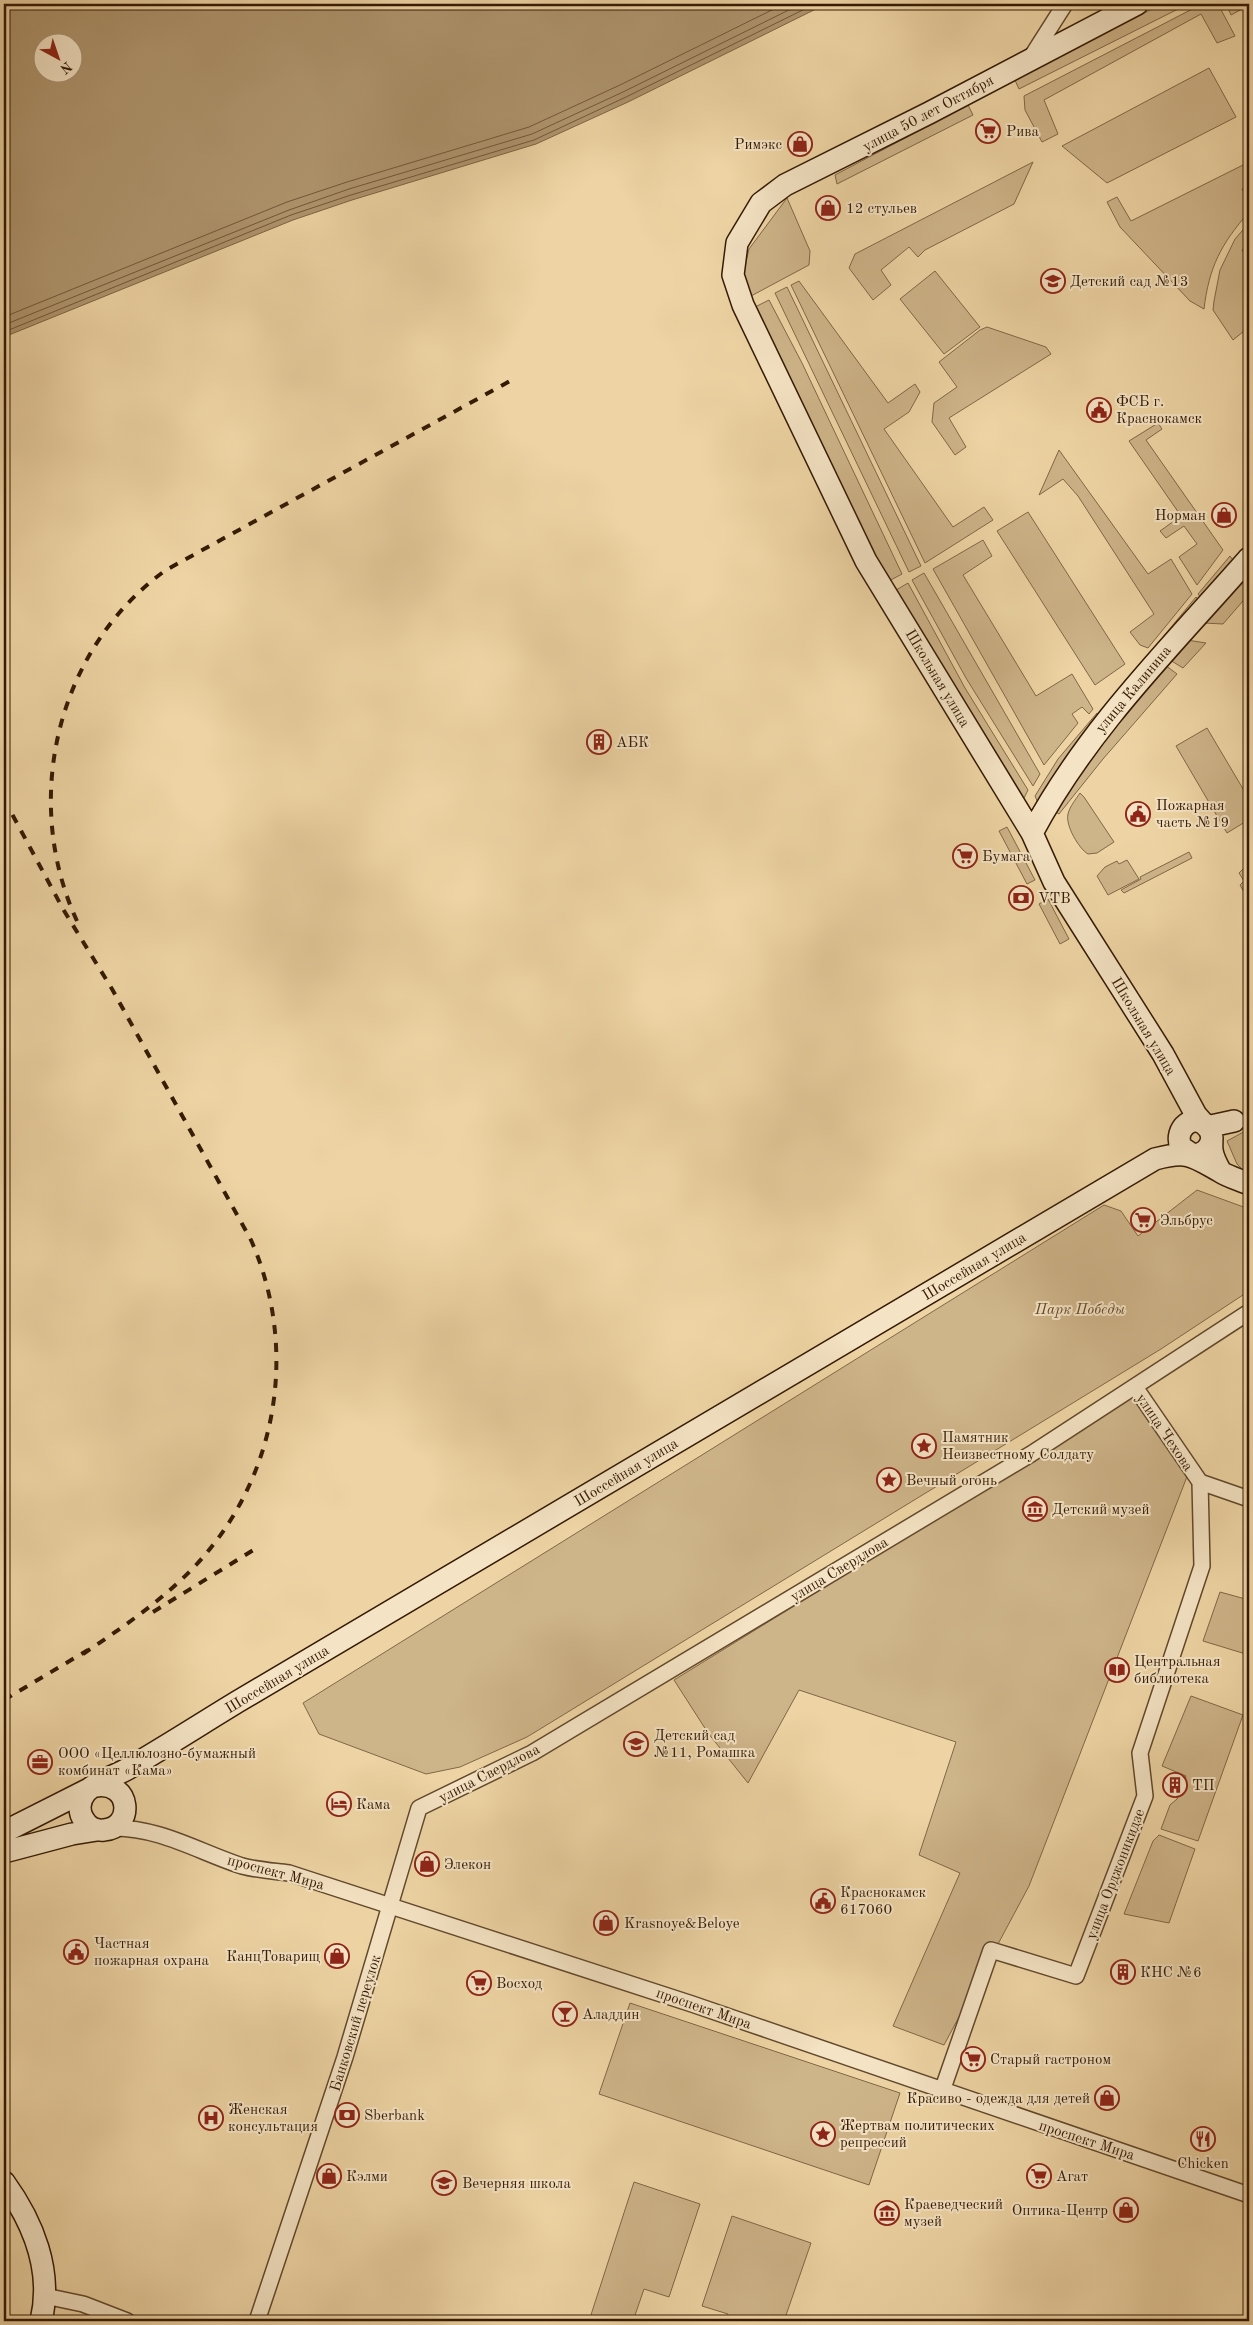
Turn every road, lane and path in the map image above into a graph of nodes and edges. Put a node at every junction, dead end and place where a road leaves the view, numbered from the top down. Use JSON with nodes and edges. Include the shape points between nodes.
{"nodes":[{"id":1,"x":1066,"y":4,"type":"edge"},
{"id":2,"x":1137,"y":4,"type":"edge"},
{"id":3,"x":1029,"y":60,"type":"junction"},
{"id":4,"x":737,"y":243,"type":"joint"},
{"id":5,"x":1249,"y":558,"type":"edge"},
{"id":6,"x":1032,"y":833,"type":"junction"},
{"id":7,"x":1184,"y":1096,"type":"junction"},
{"id":8,"x":1241,"y":1117,"type":"edge"},
{"id":9,"x":1180,"y":1131,"type":"junction"},
{"id":10,"x":1208,"y":1131,"type":"junction"},
{"id":11,"x":1193,"y":1155,"type":"junction"},
{"id":12,"x":1155,"y":1159,"type":"junction"},
{"id":13,"x":1221,"y":1172,"type":"junction"},
{"id":14,"x":1249,"y":1184,"type":"edge"},
{"id":15,"x":1249,"y":1312,"type":"edge"},
{"id":16,"x":1135,"y":1387,"type":"junction"},
{"id":17,"x":1200,"y":1482,"type":"junction"},
{"id":18,"x":1249,"y":1499,"type":"edge"},
{"id":19,"x":134,"y":1765,"type":"junction"},
{"id":20,"x":93,"y":1787,"type":"junction"},
{"id":21,"x":125,"y":1802,"type":"junction"},
{"id":22,"x":419,"y":1808,"type":"joint"},
{"id":23,"x":105,"y":1829,"type":"junction"},
{"id":24,"x":4,"y":1832,"type":"edge"},
{"id":25,"x":156,"y":1833,"type":"junction"},
{"id":26,"x":4,"y":1852,"type":"edge"},
{"id":27,"x":391,"y":1908,"type":"junction"},
{"id":28,"x":942,"y":2091,"type":"junction"},
{"id":29,"x":4,"y":2182,"type":"edge"},
{"id":30,"x":1249,"y":2195,"type":"edge"},
{"id":31,"x":45,"y":2296,"type":"junction"},
{"id":32,"x":41,"y":2321,"type":"edge"},
{"id":33,"x":127,"y":2321,"type":"edge"},
{"id":34,"x":257,"y":2321,"type":"edge"}],
"edges":[{"from":1,"to":3,"type":"street"},
{"from":2,"to":3,"type":"main road","name":"улица 50 лет Октября"},
{"from":3,"to":4,"type":"main road","name":"улица 50 лет Октября","via":[[785,186],[761,203]]},
{"from":4,"to":6,"type":"main road","name":"Школьная улица","via":[[733,275],[743,305],[866,561]]},
{"from":5,"to":6,"type":"main road","name":"улица Калинина","via":[[1106,720],[1049,801]]},
{"from":6,"to":7,"type":"main road","name":"Школьная улица","via":[[1054,882],[1163,1054]]},
{"from":7,"to":9,"type":"main road"},
{"from":7,"to":10,"type":"main road","name":"Школьная улица"},
{"from":8,"to":10,"type":"main road"},
{"from":9,"to":10,"type":"main road","via":[[1188,1123],[1199,1122]]},
{"from":9,"to":11,"type":"main road","via":[[1178,1142],[1184,1152]]},
{"from":9,"to":12,"type":"main road"},
{"from":10,"to":11,"type":"main road","via":[[1211,1144],[1204,1152]]},
{"from":10,"to":13,"type":"main road"},
{"from":11,"to":12,"type":"main road","via":[[1169,1155]]},
{"from":11,"to":13,"type":"main road"},
{"from":12,"to":19,"type":"main road","name":"Шоссейная улица"},
{"from":13,"to":14,"type":"main road"},
{"from":15,"to":16,"type":"street","name":"улица Свердлова"},
{"from":16,"to":17,"type":"street","name":"улица Чехова"},
{"from":16,"to":22,"type":"street","name":"улица Свердлова","via":[[1031,1454],[532,1753]]},
{"from":17,"to":18,"type":"street","name":"улица Чехова"},
{"from":17,"to":28,"type":"street","name":"улица Орджоникидзе","via":[[1202,1566],[1140,1753],[1145,1796],[1076,1976],[991,1950]]},
{"from":19,"to":20,"type":"main road","name":"Шоссейная улица"},
{"from":19,"to":21,"type":"main road","via":[[125,1785]]},
{"from":20,"to":21,"type":"main road","via":[[111,1786]]},
{"from":20,"to":23,"type":"main road","via":[[81,1800],[81,1815],[90,1826]]},
{"from":20,"to":24,"type":"main road","name":"Шоссейная улица"},
{"from":21,"to":23,"type":"main road","via":[[123,1818]]},
{"from":21,"to":25,"type":"street","name":"проспект Мира","via":[[138,1821]]},
{"from":22,"to":27,"type":"street","name":"Банковский переулок"},
{"from":23,"to":25,"type":"street","name":"проспект Мира","via":[[130,1828]]},
{"from":23,"to":26,"type":"main road"},
{"from":25,"to":27,"type":"street","name":"проспект Мира","via":[[244,1866],[289,1873]]},
{"from":27,"to":28,"type":"street","name":"проспект Мира","via":[[692,2004]]},
{"from":27,"to":34,"type":"street","name":"Банковский переулок"},
{"from":28,"to":30,"type":"street","name":"проспект Мира"},
{"from":29,"to":31,"type":"main road","via":[[38,2245]]},
{"from":31,"to":32,"type":"main road"},
{"from":31,"to":33,"type":"street","via":[[83,2304]]}]}
